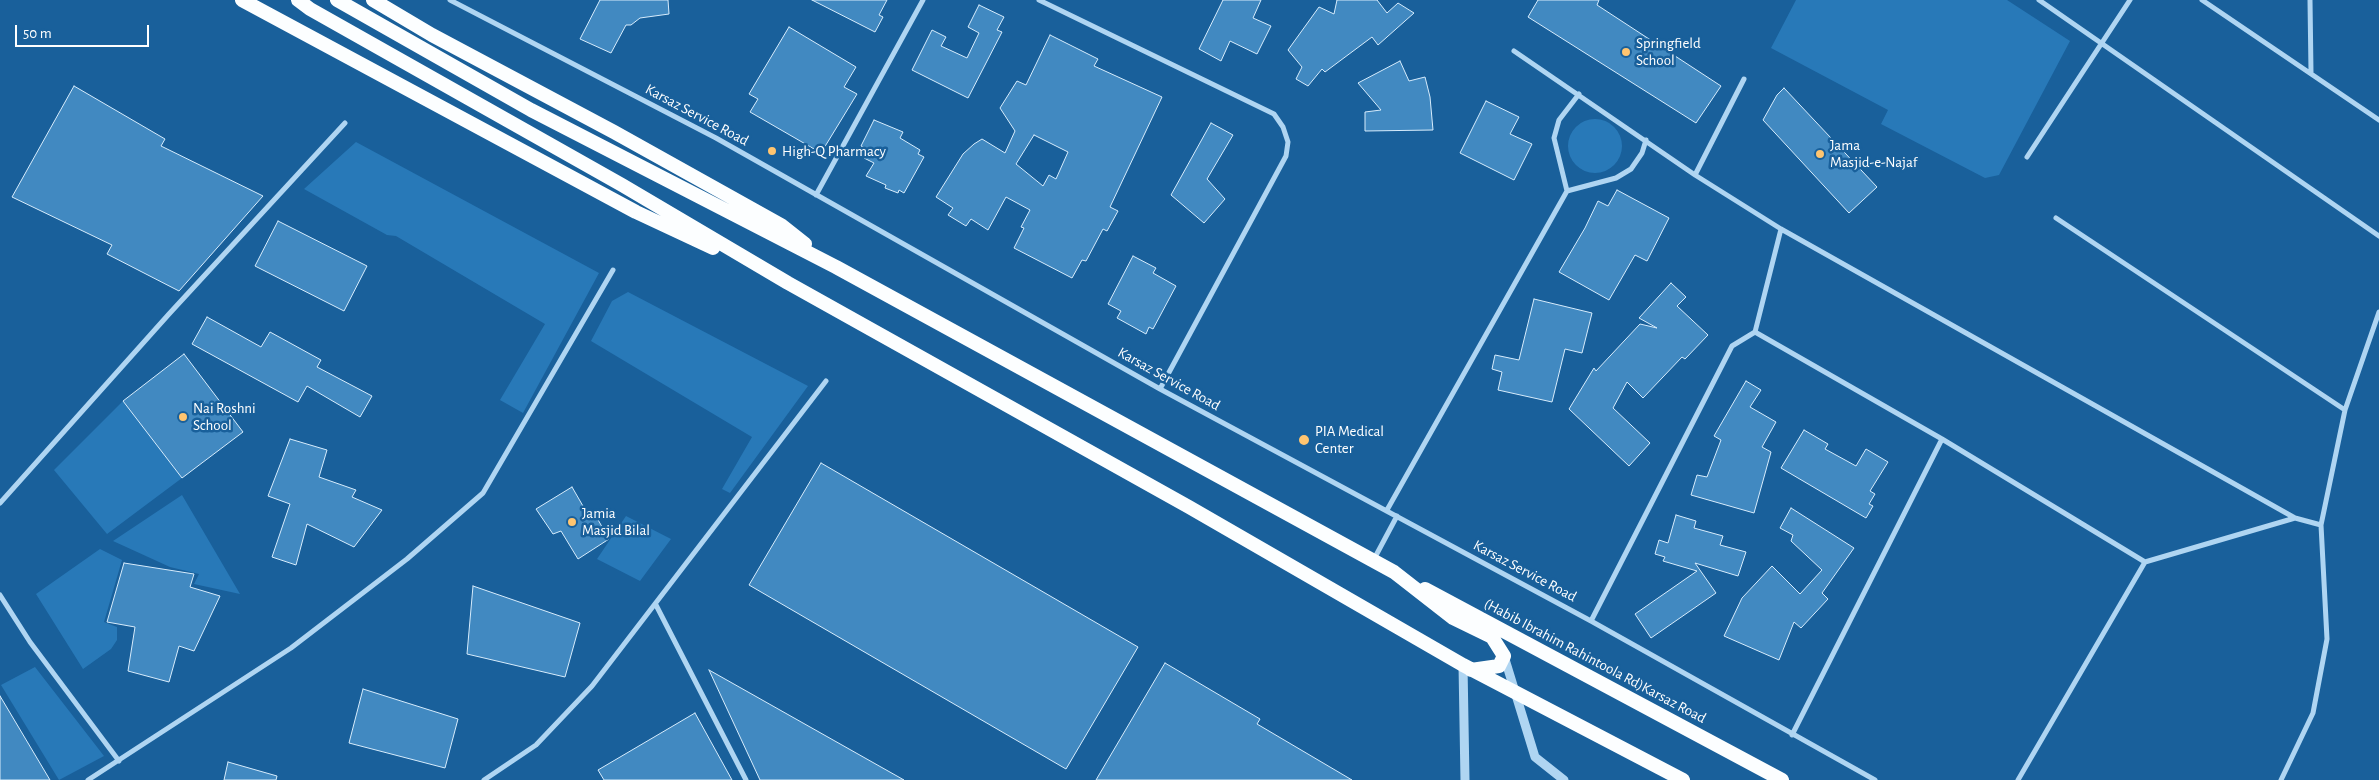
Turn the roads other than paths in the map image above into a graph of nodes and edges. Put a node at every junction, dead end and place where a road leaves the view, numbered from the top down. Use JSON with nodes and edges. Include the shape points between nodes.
{"nodes":[{"id":1,"x":242,"y":0,"type":"edge"},
{"id":2,"x":298,"y":0,"type":"edge"},
{"id":3,"x":337,"y":0,"type":"edge"},
{"id":4,"x":373,"y":0,"type":"edge"},
{"id":5,"x":450,"y":0,"type":"edge"},
{"id":6,"x":923,"y":0,"type":"edge"},
{"id":7,"x":1039,"y":0,"type":"edge"},
{"id":8,"x":2039,"y":0,"type":"edge"},
{"id":9,"x":2130,"y":0,"type":"edge"},
{"id":10,"x":2202,"y":0,"type":"edge"},
{"id":11,"x":2310,"y":0,"type":"edge"},
{"id":12,"x":2102,"y":43,"type":"junction"},
{"id":13,"x":1514,"y":51,"type":"dead end"},
{"id":14,"x":2311,"y":72,"type":"junction"},
{"id":15,"x":1744,"y":79,"type":"dead end"},
{"id":16,"x":1579,"y":94,"type":"junction"},
{"id":17,"x":2379,"y":120,"type":"edge"},
{"id":18,"x":345,"y":123,"type":"dead end"},
{"id":19,"x":1646,"y":140,"type":"junction"},
{"id":20,"x":2027,"y":156,"type":"dead end"},
{"id":21,"x":1695,"y":175,"type":"junction"},
{"id":22,"x":1567,"y":191,"type":"junction"},
{"id":23,"x":816,"y":195,"type":"junction"},
{"id":24,"x":2056,"y":218,"type":"dead end"},
{"id":25,"x":1781,"y":229,"type":"junction"},
{"id":26,"x":2379,"y":236,"type":"edge"},
{"id":27,"x":836,"y":267,"type":"junction"},
{"id":28,"x":613,"y":270,"type":"dead end"},
{"id":29,"x":788,"y":283,"type":"junction"},
{"id":30,"x":2379,"y":312,"type":"edge"},
{"id":31,"x":1755,"y":332,"type":"junction"},
{"id":32,"x":826,"y":381,"type":"dead end"},
{"id":33,"x":1160,"y":389,"type":"junction"},
{"id":34,"x":2346,"y":410,"type":"junction"},
{"id":35,"x":1942,"y":439,"type":"junction"},
{"id":36,"x":0,"y":503,"type":"edge"},
{"id":37,"x":1387,"y":510,"type":"junction"},
{"id":38,"x":1397,"y":516,"type":"junction"},
{"id":39,"x":2295,"y":518,"type":"junction"},
{"id":40,"x":2321,"y":525,"type":"junction"},
{"id":41,"x":1373,"y":561,"type":"junction"},
{"id":42,"x":2145,"y":562,"type":"junction"},
{"id":43,"x":1394,"y":572,"type":"junction"},
{"id":44,"x":0,"y":595,"type":"edge"},
{"id":45,"x":656,"y":605,"type":"junction"},
{"id":46,"x":1591,"y":621,"type":"junction"},
{"id":47,"x":1504,"y":656,"type":"junction"},
{"id":48,"x":1467,"y":667,"type":"junction"},
{"id":49,"x":1516,"y":693,"type":"junction"},
{"id":50,"x":1792,"y":735,"type":"junction"},
{"id":51,"x":119,"y":761,"type":"junction"},
{"id":52,"x":88,"y":780,"type":"edge"},
{"id":53,"x":484,"y":780,"type":"edge"},
{"id":54,"x":746,"y":780,"type":"edge"},
{"id":55,"x":1465,"y":780,"type":"edge"},
{"id":56,"x":1564,"y":780,"type":"edge"},
{"id":57,"x":1683,"y":780,"type":"edge"},
{"id":58,"x":1782,"y":780,"type":"edge"},
{"id":59,"x":1875,"y":780,"type":"edge"},
{"id":60,"x":2018,"y":780,"type":"edge"},
{"id":61,"x":2281,"y":780,"type":"edge"}],
"edges":[{"from":1,"to":29,"type":"highway","via":[[636,212]]},
{"from":2,"to":29,"type":"highway"},
{"from":3,"to":27,"type":"highway","via":[[530,110]]},
{"from":4,"to":27,"type":"highway","via":[[781,226]]},
{"from":5,"to":23,"type":"street","name":"Karsaz Service Road","via":[[716,138]]},
{"from":6,"to":23,"type":"street"},
{"from":7,"to":33,"type":"street","via":[[1274,114],[1288,142],[1286,156]]},
{"from":8,"to":12,"type":"street"},
{"from":9,"to":12,"type":"street"},
{"from":10,"to":14,"type":"street"},
{"from":11,"to":14,"type":"street"},
{"from":12,"to":20,"type":"street"},
{"from":12,"to":26,"type":"street"},
{"from":13,"to":16,"type":"street"},
{"from":14,"to":17,"type":"street"},
{"from":15,"to":21,"type":"street"},
{"from":16,"to":19,"type":"street"},
{"from":16,"to":22,"type":"street","via":[[1559,120],[1554,138]]},
{"from":18,"to":36,"type":"street"},
{"from":19,"to":21,"type":"street"},
{"from":19,"to":22,"type":"street","via":[[1631,169],[1616,178]]},
{"from":21,"to":25,"type":"street"},
{"from":22,"to":37,"type":"street"},
{"from":23,"to":33,"type":"street","name":"Karsaz Service Road"},
{"from":24,"to":34,"type":"street"},
{"from":25,"to":31,"type":"street"},
{"from":25,"to":39,"type":"street"},
{"from":27,"to":41,"type":"highway"},
{"from":28,"to":51,"type":"street","via":[[483,494],[406,559],[291,648]]},
{"from":29,"to":48,"type":"highway"},
{"from":30,"to":34,"type":"street"},
{"from":31,"to":35,"type":"street"},
{"from":31,"to":46,"type":"street","via":[[1732,346]]},
{"from":32,"to":45,"type":"street"},
{"from":33,"to":37,"type":"street","name":"Karsaz Service Road"},
{"from":34,"to":40,"type":"street"},
{"from":35,"to":42,"type":"street"},
{"from":35,"to":50,"type":"street"},
{"from":37,"to":38,"type":"street","name":"Karsaz Service Road"},
{"from":38,"to":41,"type":"street"},
{"from":38,"to":46,"type":"street","name":"Karsaz Service Road"},
{"from":39,"to":40,"type":"street"},
{"from":39,"to":42,"type":"street"},
{"from":40,"to":61,"type":"street","via":[[2327,639],[2313,713]]},
{"from":41,"to":43,"type":"highway"},
{"from":42,"to":60,"type":"street"},
{"from":43,"to":47,"type":"highway","via":[[1453,618],[1492,637]]},
{"from":43,"to":58,"type":"highway","name":"(Habib Ibrahim Rahintoola Rd)Karsaz Road"},
{"from":44,"to":51,"type":"street","via":[[30,642]]},
{"from":45,"to":53,"type":"street","via":[[592,686],[536,745]]},
{"from":45,"to":54,"type":"street"},
{"from":46,"to":50,"type":"street","name":"Karsaz Service Road"},
{"from":47,"to":48,"type":"highway","via":[[1499,666]]},
{"from":47,"to":49,"type":"street"},
{"from":48,"to":49,"type":"highway"},
{"from":48,"to":55,"type":"street"},
{"from":49,"to":56,"type":"street","via":[[1536,757]]},
{"from":49,"to":57,"type":"highway"},
{"from":50,"to":59,"type":"street","name":"Karsaz Service Road"},
{"from":51,"to":52,"type":"street"}]}
